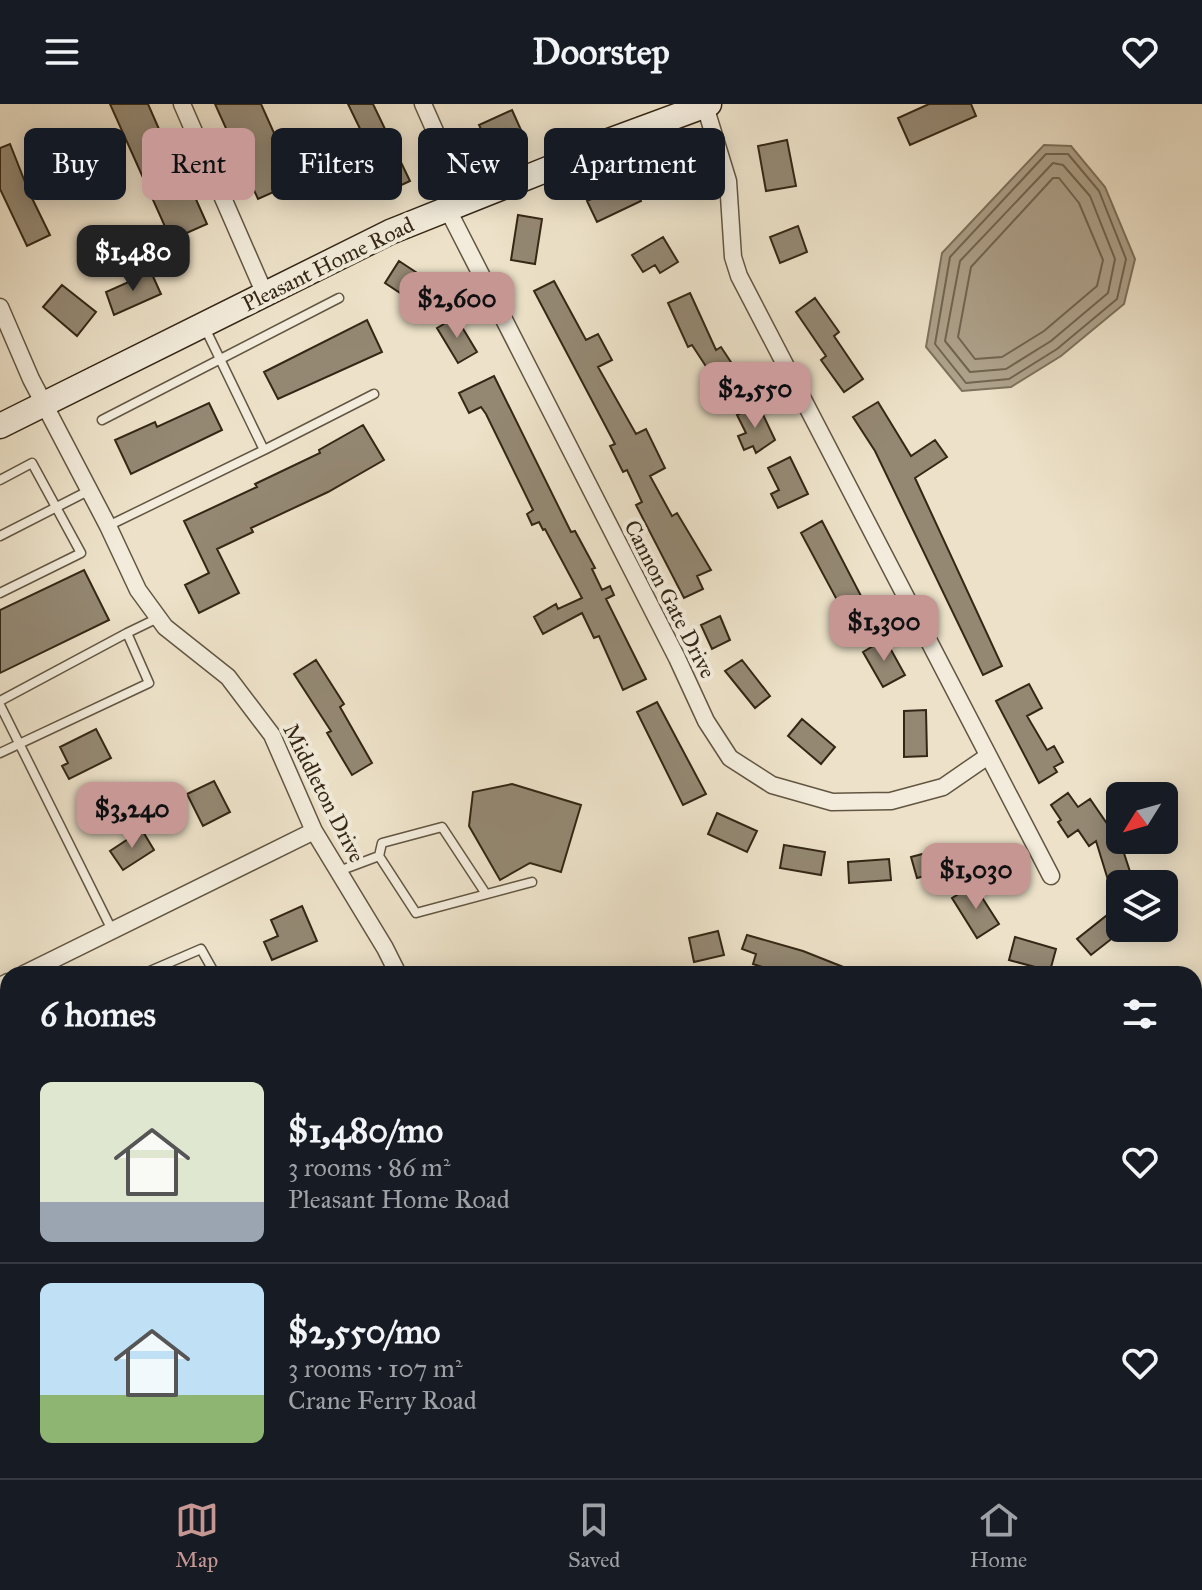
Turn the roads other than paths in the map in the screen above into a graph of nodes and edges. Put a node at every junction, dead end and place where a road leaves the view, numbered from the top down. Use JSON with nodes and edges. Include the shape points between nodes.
{"nodes":[{"id":1,"x":182,"y":104,"type":"edge"},
{"id":2,"x":423,"y":104,"type":"edge"},
{"id":3,"x":706,"y":105,"type":"edge"},
{"id":4,"x":456,"y":205,"type":"junction"},
{"id":5,"x":264,"y":292,"type":"junction"},
{"id":6,"x":339,"y":298,"type":"dead end"},
{"id":7,"x":0,"y":307,"type":"edge"},
{"id":8,"x":203,"y":325,"type":"junction"},
{"id":9,"x":221,"y":359,"type":"junction"},
{"id":10,"x":374,"y":394,"type":"dead end"},
{"id":11,"x":44,"y":404,"type":"junction"},
{"id":12,"x":102,"y":420,"type":"dead end"},
{"id":13,"x":0,"y":426,"type":"edge"},
{"id":14,"x":264,"y":450,"type":"junction"},
{"id":15,"x":0,"y":480,"type":"edge"},
{"id":16,"x":90,"y":490,"type":"junction"},
{"id":17,"x":57,"y":507,"type":"junction"},
{"id":18,"x":108,"y":526,"type":"junction"},
{"id":19,"x":0,"y":536,"type":"edge"},
{"id":20,"x":0,"y":593,"type":"edge"},
{"id":21,"x":158,"y":618,"type":"junction"},
{"id":22,"x":127,"y":633,"type":"junction"},
{"id":23,"x":0,"y":703,"type":"edge"},
{"id":24,"x":21,"y":743,"type":"junction"},
{"id":25,"x":0,"y":753,"type":"edge"},
{"id":26,"x":988,"y":756,"type":"junction"},
{"id":27,"x":314,"y":831,"type":"junction"},
{"id":28,"x":379,"y":856,"type":"junction"},
{"id":29,"x":339,"y":871,"type":"junction"},
{"id":30,"x":1051,"y":876,"type":"dead end"},
{"id":31,"x":532,"y":882,"type":"dead end"},
{"id":32,"x":486,"y":894,"type":"junction"},
{"id":33,"x":113,"y":930,"type":"junction"},
{"id":34,"x":40,"y":966,"type":"edge"},
{"id":35,"x":162,"y":966,"type":"edge"},
{"id":36,"x":211,"y":966,"type":"edge"},
{"id":37,"x":393,"y":966,"type":"edge"}],
"edges":[{"from":1,"to":5,"type":"street"},
{"from":2,"to":4,"type":"street","name":"Cannon Gate Drive"},
{"from":3,"to":4,"type":"main road","name":"Pleasant Home Road"},
{"from":3,"to":26,"type":"street","via":[[728,181],[739,276]]},
{"from":4,"to":5,"type":"main road","name":"Pleasant Home Road"},
{"from":4,"to":26,"type":"street","name":"Cannon Gate Drive","via":[[706,721],[730,758],[772,785],[832,802],[891,801],[943,787]]},
{"from":5,"to":8,"type":"main road","name":"Pleasant Home Road"},
{"from":6,"to":9,"type":"lane"},
{"from":7,"to":11,"type":"street","name":"Middleton Drive"},
{"from":8,"to":9,"type":"lane"},
{"from":8,"to":11,"type":"main road","name":"Pleasant Home Road"},
{"from":9,"to":12,"type":"lane"},
{"from":9,"to":14,"type":"lane"},
{"from":10,"to":14,"type":"lane"},
{"from":11,"to":13,"type":"main road","name":"Pleasant Home Road"},
{"from":11,"to":16,"type":"street","name":"Middleton Drive"},
{"from":14,"to":18,"type":"lane"},
{"from":15,"to":17,"type":"lane","via":[[32,463]]},
{"from":16,"to":17,"type":"lane"},
{"from":16,"to":18,"type":"street","name":"Middleton Drive"},
{"from":17,"to":19,"type":"lane"},
{"from":17,"to":20,"type":"lane","via":[[81,553]]},
{"from":18,"to":21,"type":"street","name":"Middleton Drive","via":[[138,590]]},
{"from":21,"to":22,"type":"lane"},
{"from":21,"to":27,"type":"street","name":"Middleton Drive","via":[[228,677],[272,735]]},
{"from":22,"to":23,"type":"lane"},
{"from":22,"to":24,"type":"lane","via":[[149,683]]},
{"from":23,"to":24,"type":"lane"},
{"from":24,"to":25,"type":"lane"},
{"from":24,"to":33,"type":"lane"},
{"from":26,"to":30,"type":"street"},
{"from":27,"to":29,"type":"street","name":"Middleton Drive"},
{"from":27,"to":33,"type":"street"},
{"from":28,"to":29,"type":"lane"},
{"from":28,"to":32,"type":"lane","via":[[416,913]]},
{"from":28,"to":32,"type":"lane","via":[[382,843],[442,827]]},
{"from":29,"to":37,"type":"street","name":"Middleton Drive"},
{"from":31,"to":32,"type":"lane"},
{"from":33,"to":34,"type":"street"},
{"from":35,"to":36,"type":"lane","via":[[201,949]]}]}
